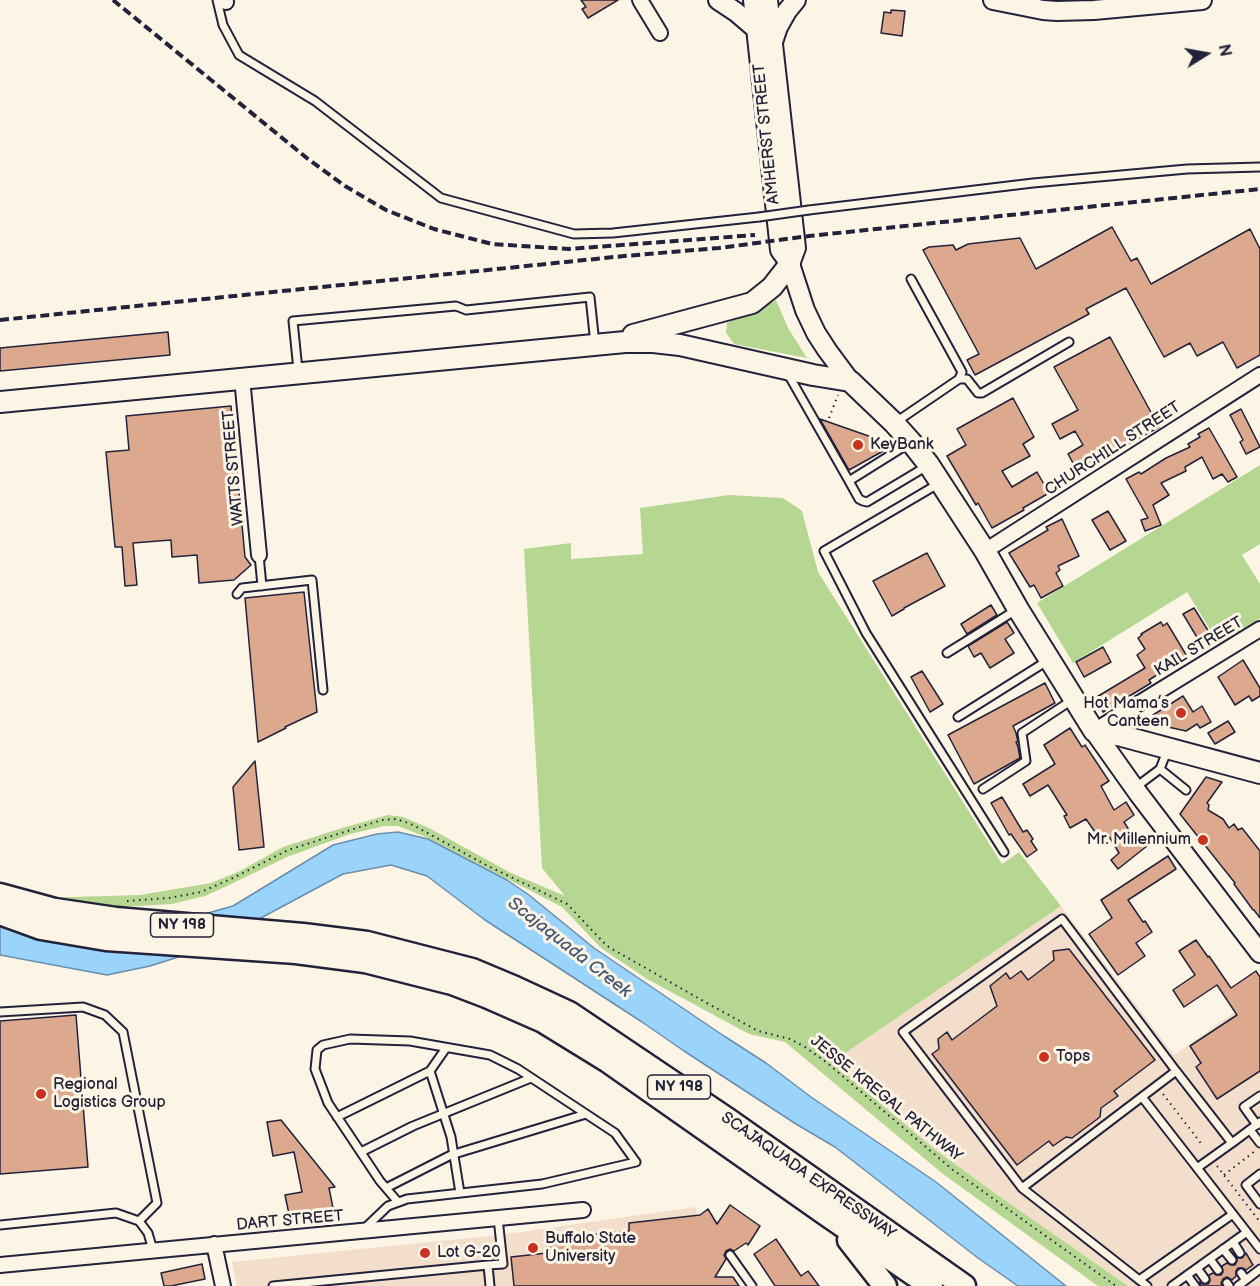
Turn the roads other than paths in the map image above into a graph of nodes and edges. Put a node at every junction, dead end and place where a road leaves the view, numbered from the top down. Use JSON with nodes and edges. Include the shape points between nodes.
{"nodes":[{"id":1,"x":640,"y":0,"type":"edge"},
{"id":2,"x":718,"y":0,"type":"edge"},
{"id":3,"x":753,"y":0,"type":"edge"},
{"id":4,"x":768,"y":0,"type":"edge"},
{"id":5,"x":796,"y":0,"type":"edge"},
{"id":6,"x":993,"y":0,"type":"edge"},
{"id":7,"x":1202,"y":0,"type":"edge"},
{"id":8,"x":222,"y":1,"type":"edge"},
{"id":9,"x":1091,"y":5,"type":"edge"},
{"id":10,"x":756,"y":29,"type":"junction"},
{"id":11,"x":660,"y":33,"type":"dead end"},
{"id":12,"x":773,"y":41,"type":"junction"},
{"id":13,"x":1260,"y":167,"type":"edge"},
{"id":14,"x":790,"y":264,"type":"junction"},
{"id":15,"x":911,"y":279,"type":"dead end"},
{"id":16,"x":1069,"y":342,"type":"dead end"},
{"id":17,"x":601,"y":343,"type":"junction"},
{"id":18,"x":785,"y":369,"type":"junction"},
{"id":19,"x":298,"y":373,"type":"junction"},
{"id":20,"x":1260,"y":375,"type":"edge"},
{"id":21,"x":242,"y":378,"type":"junction"},
{"id":22,"x":960,"y":379,"type":"junction"},
{"id":23,"x":845,"y":387,"type":"junction"},
{"id":24,"x":0,"y":402,"type":"edge"},
{"id":25,"x":894,"y":423,"type":"junction"},
{"id":26,"x":911,"y":442,"type":"junction"},
{"id":27,"x":929,"y":465,"type":"junction"},
{"id":28,"x":849,"y":481,"type":"junction"},
{"id":29,"x":941,"y":482,"type":"junction"},
{"id":30,"x":985,"y":551,"type":"junction"},
{"id":31,"x":259,"y":555,"type":"joint"},
{"id":32,"x":262,"y":586,"type":"junction"},
{"id":33,"x":237,"y":594,"type":"dead end"},
{"id":34,"x":1018,"y":609,"type":"junction"},
{"id":35,"x":1260,"y":629,"type":"edge"},
{"id":36,"x":947,"y":653,"type":"dead end"},
{"id":37,"x":1049,"y":659,"type":"junction"},
{"id":38,"x":323,"y":690,"type":"dead end"},
{"id":39,"x":1074,"y":699,"type":"junction"},
{"id":40,"x":958,"y":717,"type":"dead end"},
{"id":41,"x":1094,"y":731,"type":"junction"},
{"id":42,"x":1168,"y":749,"type":"junction"},
{"id":43,"x":1160,"y":769,"type":"junction"},
{"id":44,"x":1260,"y":773,"type":"edge"},
{"id":45,"x":1134,"y":788,"type":"junction"},
{"id":46,"x":983,"y":789,"type":"dead end"},
{"id":47,"x":1186,"y":790,"type":"dead end"},
{"id":48,"x":1004,"y":852,"type":"dead end"},
{"id":49,"x":0,"y":895,"type":"edge"},
{"id":50,"x":0,"y":913,"type":"edge"},
{"id":51,"x":366,"y":952,"type":"junction"},
{"id":52,"x":1260,"y":953,"type":"edge"},
{"id":53,"x":0,"y":1012,"type":"edge"},
{"id":54,"x":446,"y":1048,"type":"junction"},
{"id":55,"x":430,"y":1071,"type":"junction"},
{"id":56,"x":1176,"y":1071,"type":"junction"},
{"id":57,"x":531,"y":1078,"type":"junction"},
{"id":58,"x":1260,"y":1096,"type":"edge"},
{"id":59,"x":1142,"y":1097,"type":"junction"},
{"id":60,"x":444,"y":1113,"type":"junction"},
{"id":61,"x":586,"y":1114,"type":"junction"},
{"id":62,"x":337,"y":1117,"type":"junction"},
{"id":63,"x":1258,"y":1123,"type":"edge"},
{"id":64,"x":1250,"y":1130,"type":"junction"},
{"id":65,"x":1232,"y":1143,"type":"junction"},
{"id":66,"x":1259,"y":1147,"type":"edge"},
{"id":67,"x":361,"y":1152,"type":"junction"},
{"id":68,"x":454,"y":1154,"type":"junction"},
{"id":69,"x":1197,"y":1168,"type":"junction"},
{"id":70,"x":1260,"y":1174,"type":"edge"},
{"id":71,"x":386,"y":1188,"type":"junction"},
{"id":72,"x":1022,"y":1188,"type":"junction"},
{"id":73,"x":460,"y":1193,"type":"junction"},
{"id":74,"x":398,"y":1202,"type":"junction"},
{"id":75,"x":1260,"y":1204,"type":"edge"},
{"id":76,"x":583,"y":1210,"type":"dead end"},
{"id":77,"x":826,"y":1214,"type":"junction"},
{"id":78,"x":1233,"y":1214,"type":"junction"},
{"id":79,"x":498,"y":1218,"type":"junction"},
{"id":80,"x":139,"y":1221,"type":"junction"},
{"id":81,"x":0,"y":1225,"type":"edge"},
{"id":82,"x":363,"y":1231,"type":"junction"},
{"id":83,"x":1247,"y":1232,"type":"junction"},
{"id":84,"x":1233,"y":1242,"type":"junction"},
{"id":85,"x":214,"y":1244,"type":"junction"},
{"id":86,"x":1223,"y":1249,"type":"junction"},
{"id":87,"x":1260,"y":1249,"type":"edge"},
{"id":88,"x":153,"y":1250,"type":"junction"},
{"id":89,"x":1240,"y":1253,"type":"dead end"},
{"id":90,"x":730,"y":1255,"type":"dead end"},
{"id":91,"x":1210,"y":1259,"type":"junction"},
{"id":92,"x":1232,"y":1260,"type":"dead end"},
{"id":93,"x":0,"y":1265,"type":"edge"},
{"id":94,"x":488,"y":1265,"type":"junction"},
{"id":95,"x":1250,"y":1266,"type":"dead end"},
{"id":96,"x":1197,"y":1268,"type":"junction"},
{"id":97,"x":1218,"y":1270,"type":"dead end"},
{"id":98,"x":1257,"y":1271,"type":"edge"},
{"id":99,"x":1241,"y":1273,"type":"dead end"},
{"id":100,"x":1187,"y":1275,"type":"junction"},
{"id":101,"x":1205,"y":1279,"type":"dead end"},
{"id":102,"x":1139,"y":1280,"type":"junction"},
{"id":103,"x":1246,"y":1280,"type":"junction"},
{"id":104,"x":223,"y":1286,"type":"edge"},
{"id":105,"x":273,"y":1286,"type":"edge"},
{"id":106,"x":490,"y":1286,"type":"edge"},
{"id":107,"x":752,"y":1286,"type":"edge"},
{"id":108,"x":885,"y":1286,"type":"edge"},
{"id":109,"x":931,"y":1286,"type":"edge"},
{"id":110,"x":964,"y":1286,"type":"edge"},
{"id":111,"x":1147,"y":1286,"type":"edge"},
{"id":112,"x":1172,"y":1286,"type":"edge"},
{"id":113,"x":1195,"y":1286,"type":"edge"},
{"id":114,"x":1238,"y":1286,"type":"edge"}],
"edges":[{"from":1,"to":11,"type":"street"},
{"from":2,"to":10,"type":"street"},
{"from":3,"to":10,"type":"street","name":"AMHERST STREET"},
{"from":4,"to":12,"type":"street","name":"AMHERST STREET"},
{"from":5,"to":12,"type":"street"},
{"from":6,"to":9,"type":"street","via":[[1050,10]]},
{"from":7,"to":9,"type":"street"},
{"from":8,"to":13,"type":"lane","bridge":true,"via":[[224,25],[239,55],[315,101],[441,198],[574,234],[759,217],[1033,183],[1187,169]]},
{"from":10,"to":14,"type":"street","name":"AMHERST STREET","via":[[780,250]]},
{"from":12,"to":14,"type":"street","name":"AMHERST STREET","via":[[795,248]]},
{"from":14,"to":17,"type":"main road","via":[[772,287],[752,303]]},
{"from":14,"to":23,"type":"street","name":"AMHERST STREET","via":[[812,326]]},
{"from":15,"to":22,"type":"lane","via":[[962,372]]},
{"from":16,"to":22,"type":"lane","via":[[982,393],[968,380]]},
{"from":17,"to":18,"type":"main road","via":[[680,345]]},
{"from":17,"to":19,"type":"main road"},
{"from":17,"to":19,"type":"lane","via":[[590,297],[293,321]]},
{"from":18,"to":23,"type":"main road"},
{"from":18,"to":28,"type":"lane"},
{"from":19,"to":21,"type":"main road"},
{"from":20,"to":30,"type":"street","name":"CHURCHILL STREET"},
{"from":21,"to":24,"type":"main road"},
{"from":21,"to":31,"type":"street","name":"WATTS STREET"},
{"from":22,"to":25,"type":"lane"},
{"from":23,"to":25,"type":"main road"},
{"from":25,"to":26,"type":"main road"},
{"from":26,"to":27,"type":"main road"},
{"from":26,"to":28,"type":"lane"},
{"from":27,"to":28,"type":"lane","via":[[867,502],[860,499]]},
{"from":27,"to":29,"type":"main road"},
{"from":29,"to":30,"type":"main road"},
{"from":29,"to":48,"type":"lane","via":[[824,551],[866,633]]},
{"from":30,"to":34,"type":"main road"},
{"from":31,"to":32,"type":"lane"},
{"from":32,"to":33,"type":"lane","via":[[242,588]]},
{"from":32,"to":38,"type":"lane","via":[[312,580]]},
{"from":34,"to":36,"type":"lane"},
{"from":34,"to":37,"type":"main road"},
{"from":35,"to":41,"type":"street","name":"KAIL STREET"},
{"from":37,"to":39,"type":"main road"},
{"from":37,"to":40,"type":"lane"},
{"from":39,"to":41,"type":"main road"},
{"from":39,"to":46,"type":"lane","via":[[1022,733],[1026,761]]},
{"from":41,"to":42,"type":"main road"},
{"from":41,"to":45,"type":"street"},
{"from":42,"to":43,"type":"lane"},
{"from":42,"to":44,"type":"main road"},
{"from":43,"to":45,"type":"lane"},
{"from":43,"to":47,"type":"lane"},
{"from":45,"to":52,"type":"street"},
{"from":49,"to":51,"type":"highway","name":"SCAJAQUADA EXPRESSWAY","number":"NY 198","via":[[55,910],[116,919],[303,935]]},
{"from":50,"to":51,"type":"highway","name":"SCAJAQUADA EXPRESSWAY","number":"NY 198","via":[[41,928],[106,939],[296,952]]},
{"from":51,"to":77,"type":"highway","name":"SCAJAQUADA EXPRESSWAY","number":"NY 198","via":[[543,1021],[608,1061]]},
{"from":51,"to":110,"type":"highway","name":"SCAJAQUADA EXPRESSWAY","number":"NY 198","via":[[472,970],[569,1013]]},
{"from":53,"to":80,"type":"lane","via":[[83,1007],[105,1015],[123,1032],[157,1203]]},
{"from":54,"to":55,"type":"lane"},
{"from":54,"to":57,"type":"lane","via":[[490,1055]]},
{"from":54,"to":62,"type":"lane","via":[[410,1041],[350,1039],[323,1045],[317,1050],[315,1069]]},
{"from":55,"to":60,"type":"lane"},
{"from":55,"to":62,"type":"lane"},
{"from":56,"to":59,"type":"lane"},
{"from":56,"to":65,"type":"lane"},
{"from":56,"to":72,"type":"lane","via":[[1062,919],[903,1032]]},
{"from":57,"to":60,"type":"lane"},
{"from":57,"to":61,"type":"lane"},
{"from":58,"to":63,"type":"lane","via":[[1244,1107]]},
{"from":59,"to":69,"type":"lane"},
{"from":59,"to":72,"type":"lane"},
{"from":60,"to":67,"type":"lane"},
{"from":60,"to":68,"type":"lane"},
{"from":61,"to":68,"type":"lane"},
{"from":61,"to":73,"type":"lane","via":[[615,1133],[636,1162],[542,1184]]},
{"from":62,"to":67,"type":"lane"},
{"from":63,"to":64,"type":"lane"},
{"from":64,"to":65,"type":"lane"},
{"from":64,"to":66,"type":"lane"},
{"from":65,"to":69,"type":"lane"},
{"from":67,"to":71,"type":"lane"},
{"from":68,"to":71,"type":"lane"},
{"from":68,"to":73,"type":"lane"},
{"from":69,"to":78,"type":"lane"},
{"from":70,"to":75,"type":"lane","via":[[1246,1185]]},
{"from":71,"to":74,"type":"lane"},
{"from":72,"to":102,"type":"lane"},
{"from":73,"to":74,"type":"lane"},
{"from":74,"to":82,"type":"lane","via":[[388,1206]]},
{"from":76,"to":79,"type":"street","name":"DART STREET"},
{"from":77,"to":108,"type":"highway"},
{"from":77,"to":109,"type":"highway","name":"SCAJAQUADA EXPRESSWAY","number":"NY 198"},
{"from":78,"to":83,"type":"lane"},
{"from":78,"to":102,"type":"lane"},
{"from":79,"to":82,"type":"street","name":"DART STREET"},
{"from":79,"to":94,"type":"lane","via":[[503,1264]]},
{"from":80,"to":81,"type":"lane","via":[[116,1213]]},
{"from":80,"to":88,"type":"lane"},
{"from":82,"to":85,"type":"street","name":"DART STREET"},
{"from":83,"to":84,"type":"lane"},
{"from":83,"to":87,"type":"lane"},
{"from":84,"to":86,"type":"lane"},
{"from":84,"to":89,"type":"lane"},
{"from":85,"to":88,"type":"street","name":"DART STREET"},
{"from":85,"to":104,"type":"street"},
{"from":86,"to":91,"type":"lane"},
{"from":86,"to":92,"type":"lane"},
{"from":88,"to":93,"type":"street","name":"DART STREET"},
{"from":90,"to":107,"type":"lane"},
{"from":91,"to":96,"type":"lane"},
{"from":91,"to":97,"type":"lane"},
{"from":94,"to":105,"type":"lane"},
{"from":94,"to":106,"type":"lane"},
{"from":95,"to":98,"type":"lane"},
{"from":96,"to":100,"type":"lane"},
{"from":96,"to":101,"type":"lane"},
{"from":98,"to":103,"type":"lane"},
{"from":99,"to":103,"type":"lane"},
{"from":100,"to":112,"type":"lane"},
{"from":100,"to":113,"type":"lane"},
{"from":102,"to":111,"type":"lane"},
{"from":103,"to":114,"type":"lane"}]}
